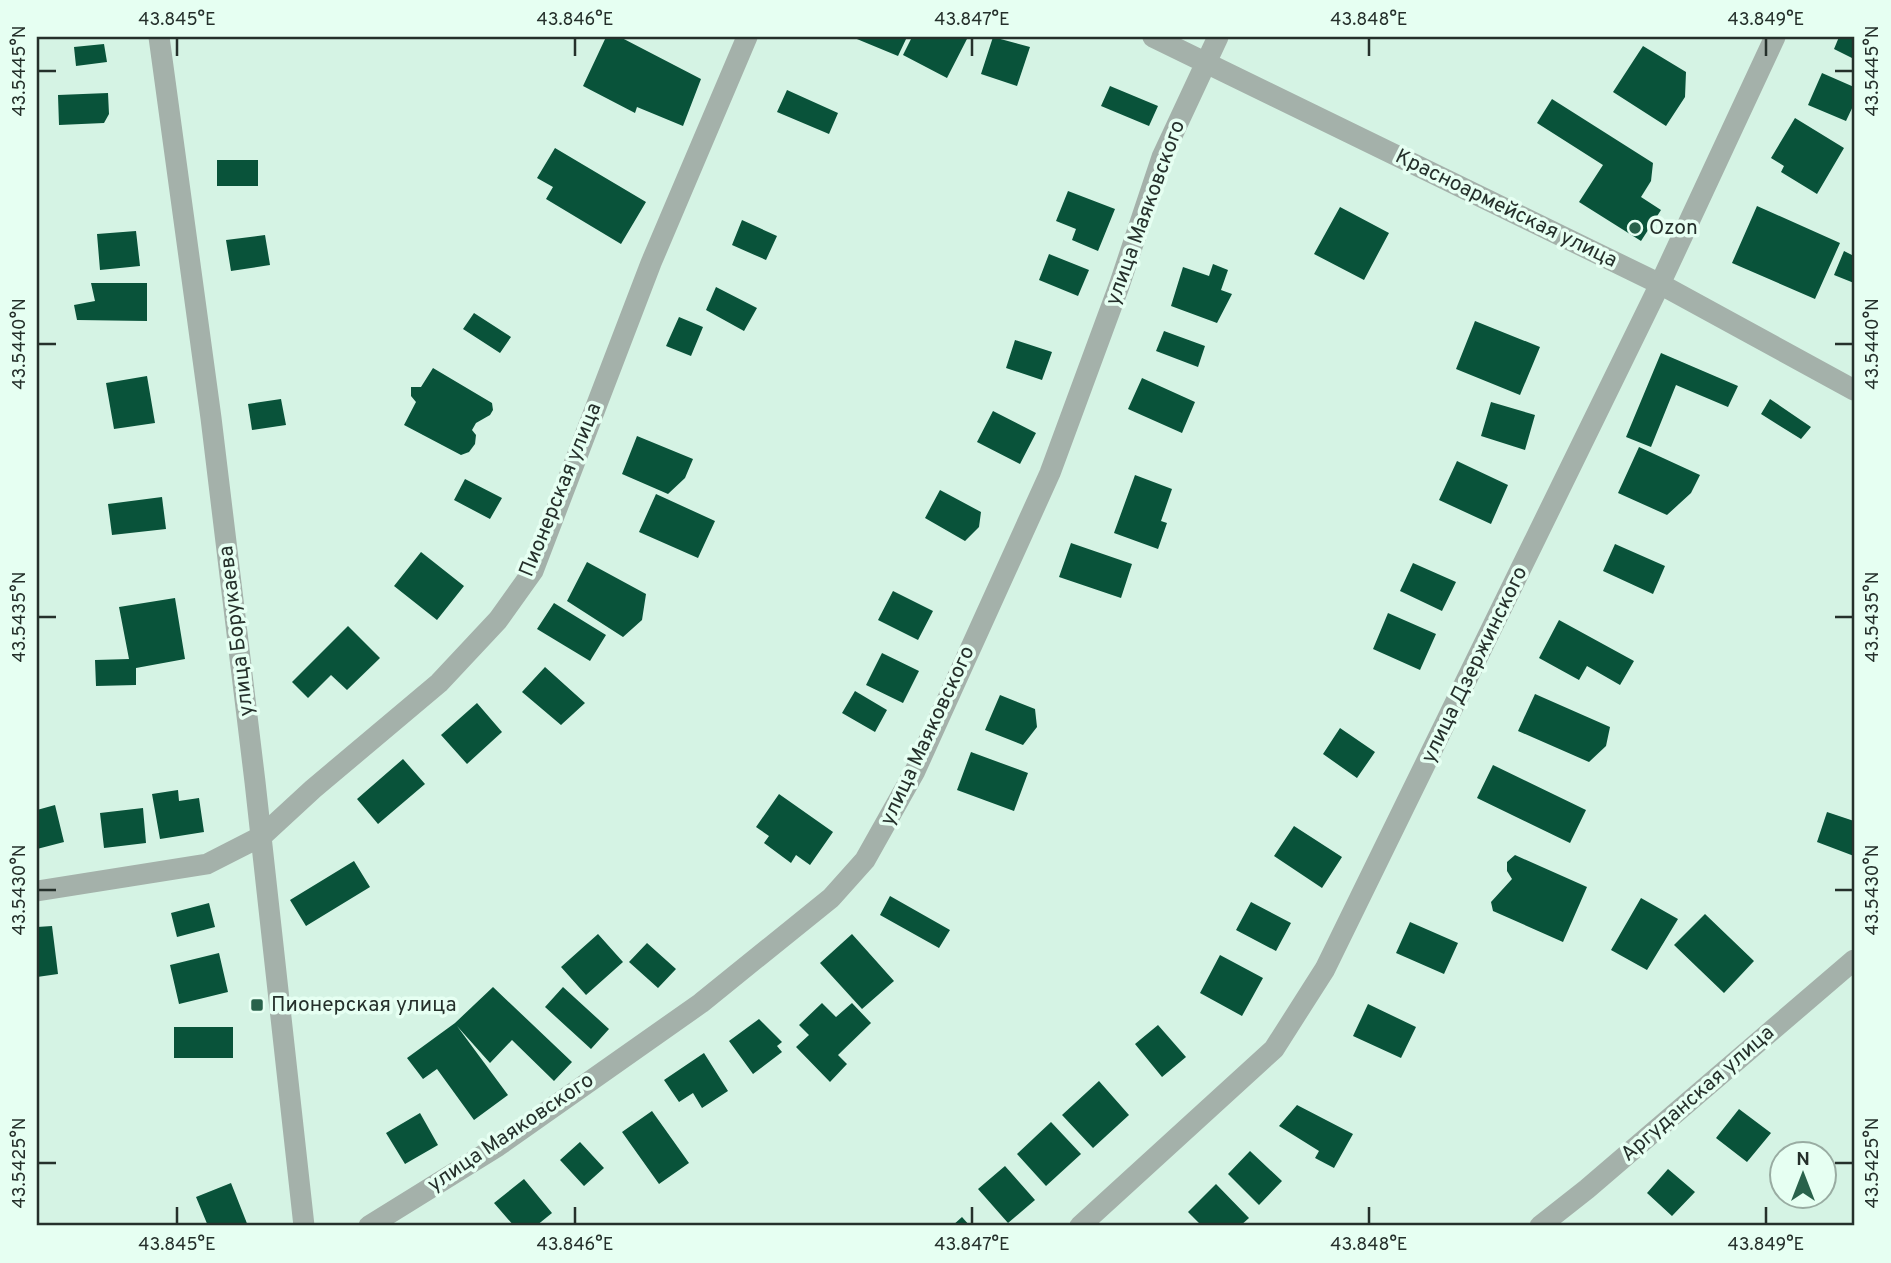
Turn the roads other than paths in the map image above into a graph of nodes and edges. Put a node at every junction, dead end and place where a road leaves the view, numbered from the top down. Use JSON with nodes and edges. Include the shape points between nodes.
{"nodes":[{"id":1,"x":159,"y":37,"type":"edge"},
{"id":2,"x":747,"y":37,"type":"edge"},
{"id":3,"x":1153,"y":37,"type":"edge"},
{"id":4,"x":1218,"y":37,"type":"edge"},
{"id":5,"x":1775,"y":37,"type":"edge"},
{"id":6,"x":1207,"y":63,"type":"junction"},
{"id":7,"x":1660,"y":284,"type":"junction"},
{"id":8,"x":1854,"y":390,"type":"edge"},
{"id":9,"x":262,"y":836,"type":"junction"},
{"id":10,"x":37,"y":891,"type":"edge"},
{"id":11,"x":1854,"y":960,"type":"edge"},
{"id":12,"x":304,"y":1226,"type":"edge"},
{"id":13,"x":369,"y":1226,"type":"edge"},
{"id":14,"x":1080,"y":1226,"type":"edge"},
{"id":15,"x":1540,"y":1226,"type":"edge"}],
"edges":[{"from":1,"to":9,"type":"street","name":"улица Борукаева"},
{"from":2,"to":9,"type":"street","name":"Пионерская улица","via":[[651,263],[533,571],[498,621],[439,683]]},
{"from":3,"to":6,"type":"street","name":"Красноармейская улица"},
{"from":4,"to":6,"type":"street","name":"улица Маяковского"},
{"from":5,"to":7,"type":"street","name":"улица Дзержинского"},
{"from":6,"to":7,"type":"street","name":"Красноармейская улица"},
{"from":6,"to":13,"type":"street","name":"улица Маяковского","via":[[1163,157],[1050,472],[915,771],[865,860],[831,898],[701,1003],[498,1146]]},
{"from":7,"to":8,"type":"street","name":"Красноармейская улица"},
{"from":7,"to":14,"type":"street","name":"улица Дзержинского","via":[[1382,856],[1311,992],[1274,1049]]},
{"from":9,"to":10,"type":"street","name":"Пионерская улица","via":[[207,864]]},
{"from":9,"to":12,"type":"street","name":"улица Борукаева"},
{"from":11,"to":15,"type":"street","name":"Аргуданская улица"}]}
